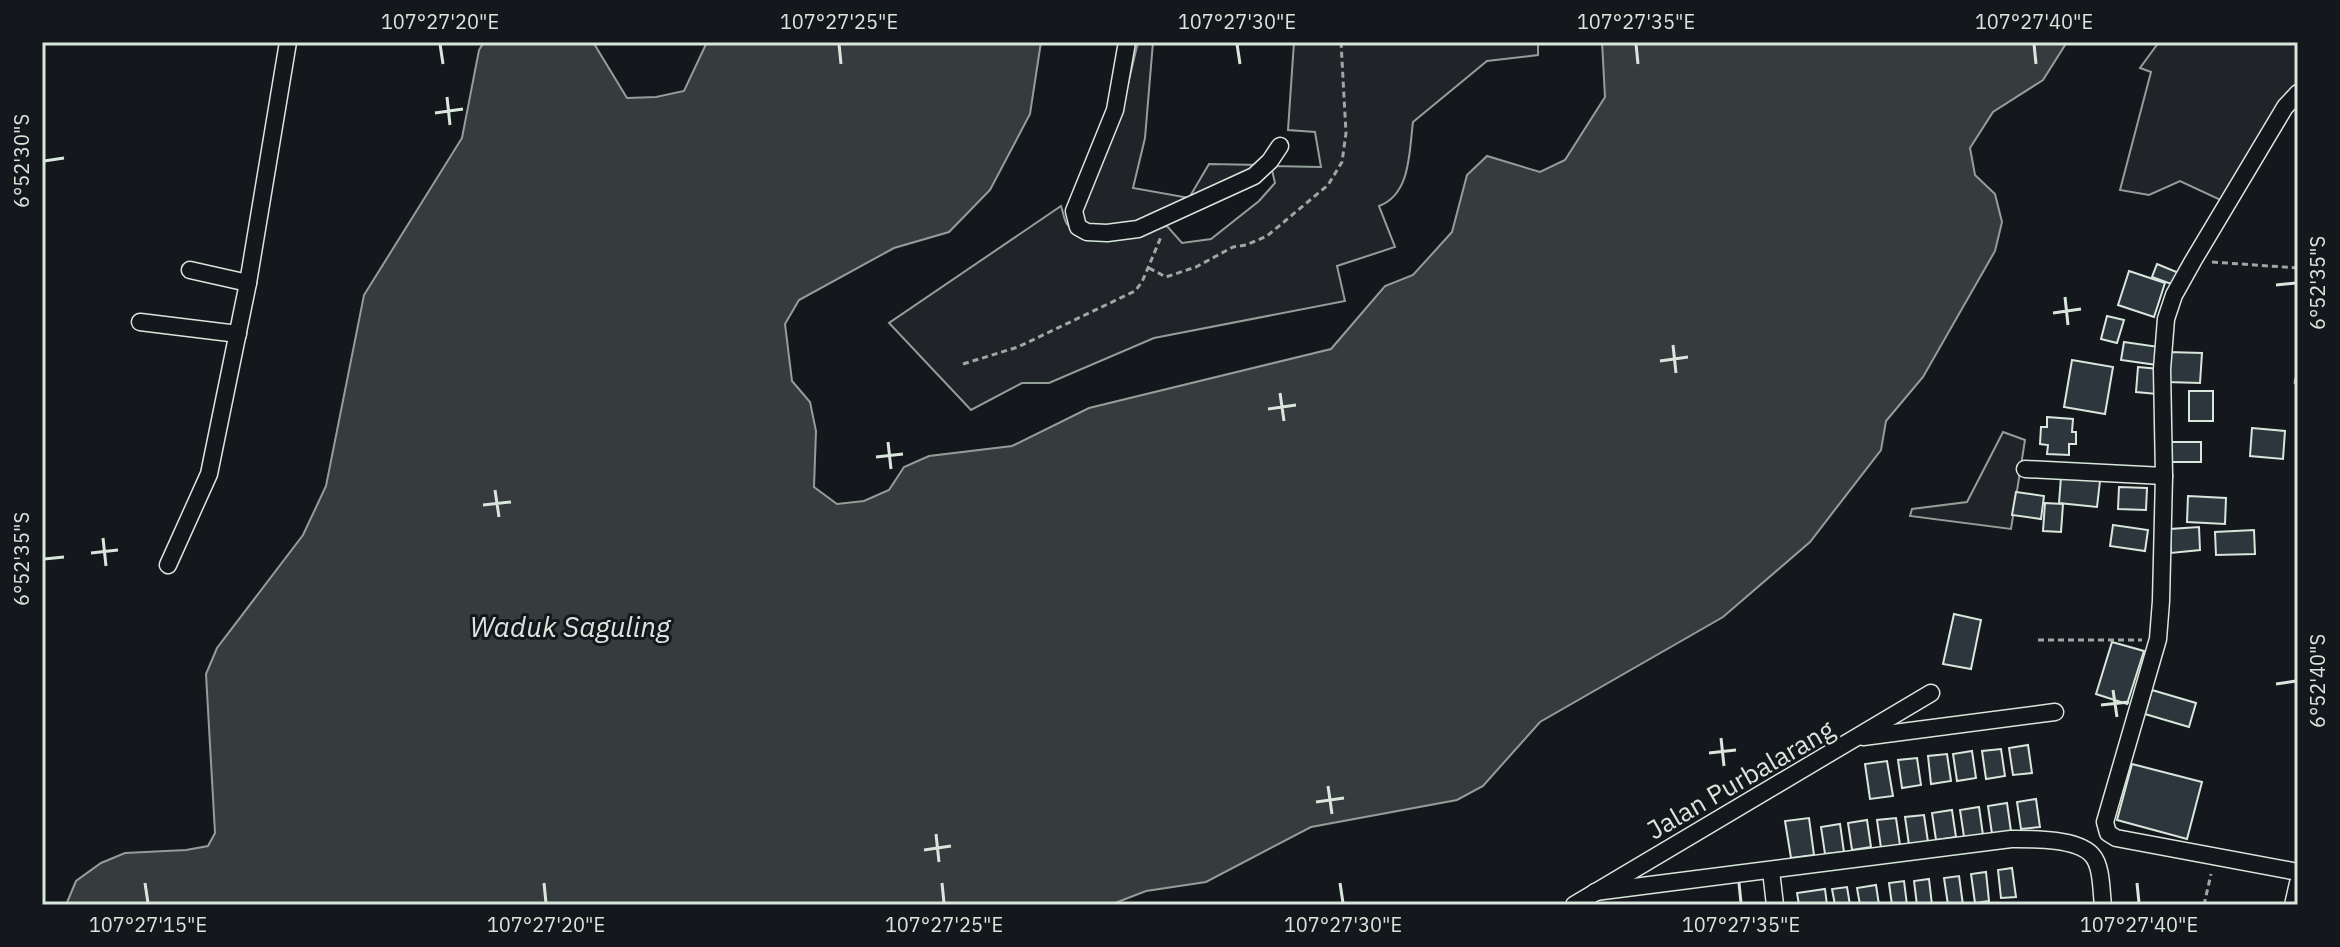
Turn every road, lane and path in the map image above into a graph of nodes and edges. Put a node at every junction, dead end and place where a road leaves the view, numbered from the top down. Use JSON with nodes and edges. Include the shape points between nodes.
{"nodes":[{"id":1,"x":288,"y":42,"type":"edge"},
{"id":2,"x":1127,"y":42,"type":"edge"},
{"id":3,"x":1341,"y":42,"type":"edge"},
{"id":4,"x":2298,"y":93,"type":"edge"},
{"id":5,"x":1280,"y":146,"type":"dead end"},
{"id":6,"x":1165,"y":217,"type":"junction"},
{"id":7,"x":2193,"y":261,"type":"junction"},
{"id":8,"x":1149,"y":268,"type":"junction"},
{"id":9,"x":2298,"y":268,"type":"edge"},
{"id":10,"x":190,"y":270,"type":"dead end"},
{"id":11,"x":248,"y":283,"type":"junction"},
{"id":12,"x":140,"y":322,"type":"dead end"},
{"id":13,"x":238,"y":334,"type":"junction"},
{"id":14,"x":2298,"y":361,"type":"edge"},
{"id":15,"x":963,"y":364,"type":"dead end"},
{"id":16,"x":2295,"y":384,"type":"dead end"},
{"id":17,"x":2025,"y":469,"type":"dead end"},
{"id":18,"x":2164,"y":476,"type":"junction"},
{"id":19,"x":168,"y":565,"type":"dead end"},
{"id":20,"x":2158,"y":639,"type":"junction"},
{"id":21,"x":2038,"y":640,"type":"dead end"},
{"id":22,"x":1931,"y":693,"type":"dead end"},
{"id":23,"x":2055,"y":712,"type":"dead end"},
{"id":24,"x":1858,"y":737,"type":"junction"},
{"id":25,"x":2215,"y":855,"type":"junction"},
{"id":26,"x":1771,"y":871,"type":"junction"},
{"id":27,"x":2298,"y":872,"type":"edge"},
{"id":28,"x":2298,"y":883,"type":"edge"},
{"id":29,"x":1595,"y":892,"type":"junction"},
{"id":30,"x":1574,"y":905,"type":"edge"},
{"id":31,"x":1775,"y":905,"type":"edge"},
{"id":32,"x":2103,"y":905,"type":"edge"},
{"id":33,"x":2204,"y":905,"type":"edge"},
{"id":34,"x":2293,"y":905,"type":"edge"}],
"edges":[{"from":1,"to":11,"type":"street"},
{"from":2,"to":6,"type":"street","via":[[1115,110],[1074,211],[1078,227],[1087,232],[1138,229]]},
{"from":3,"to":8,"type":"path","via":[[1346,133],[1342,162],[1328,185],[1267,236],[1166,277]]},
{"from":4,"to":7,"type":"street"},
{"from":5,"to":6,"type":"street","via":[[1254,176]]},
{"from":6,"to":8,"type":"path"},
{"from":7,"to":9,"type":"path"},
{"from":7,"to":18,"type":"street","via":[[2166,319]]},
{"from":8,"to":15,"type":"path","via":[[1135,291],[1118,301],[1018,347]]},
{"from":10,"to":11,"type":"street"},
{"from":11,"to":13,"type":"street"},
{"from":12,"to":13,"type":"street"},
{"from":13,"to":19,"type":"street","via":[[209,474]]},
{"from":14,"to":16,"type":"path"},
{"from":17,"to":18,"type":"street"},
{"from":18,"to":20,"type":"street"},
{"from":20,"to":21,"type":"path"},
{"from":20,"to":25,"type":"street","via":[[2105,822],[2116,838]]},
{"from":22,"to":24,"type":"street","name":"Jalan Purbalarang"},
{"from":23,"to":24,"type":"street"},
{"from":24,"to":29,"type":"street","name":"Jalan Purbalarang"},
{"from":25,"to":27,"type":"street"},
{"from":25,"to":33,"type":"path"},
{"from":26,"to":29,"type":"street"},
{"from":26,"to":31,"type":"street"},
{"from":26,"to":32,"type":"street","via":[[2039,839],[2087,851],[2097,865]]},
{"from":28,"to":34,"type":"street"},
{"from":29,"to":30,"type":"street","name":"Jalan Purbalarang"}]}
